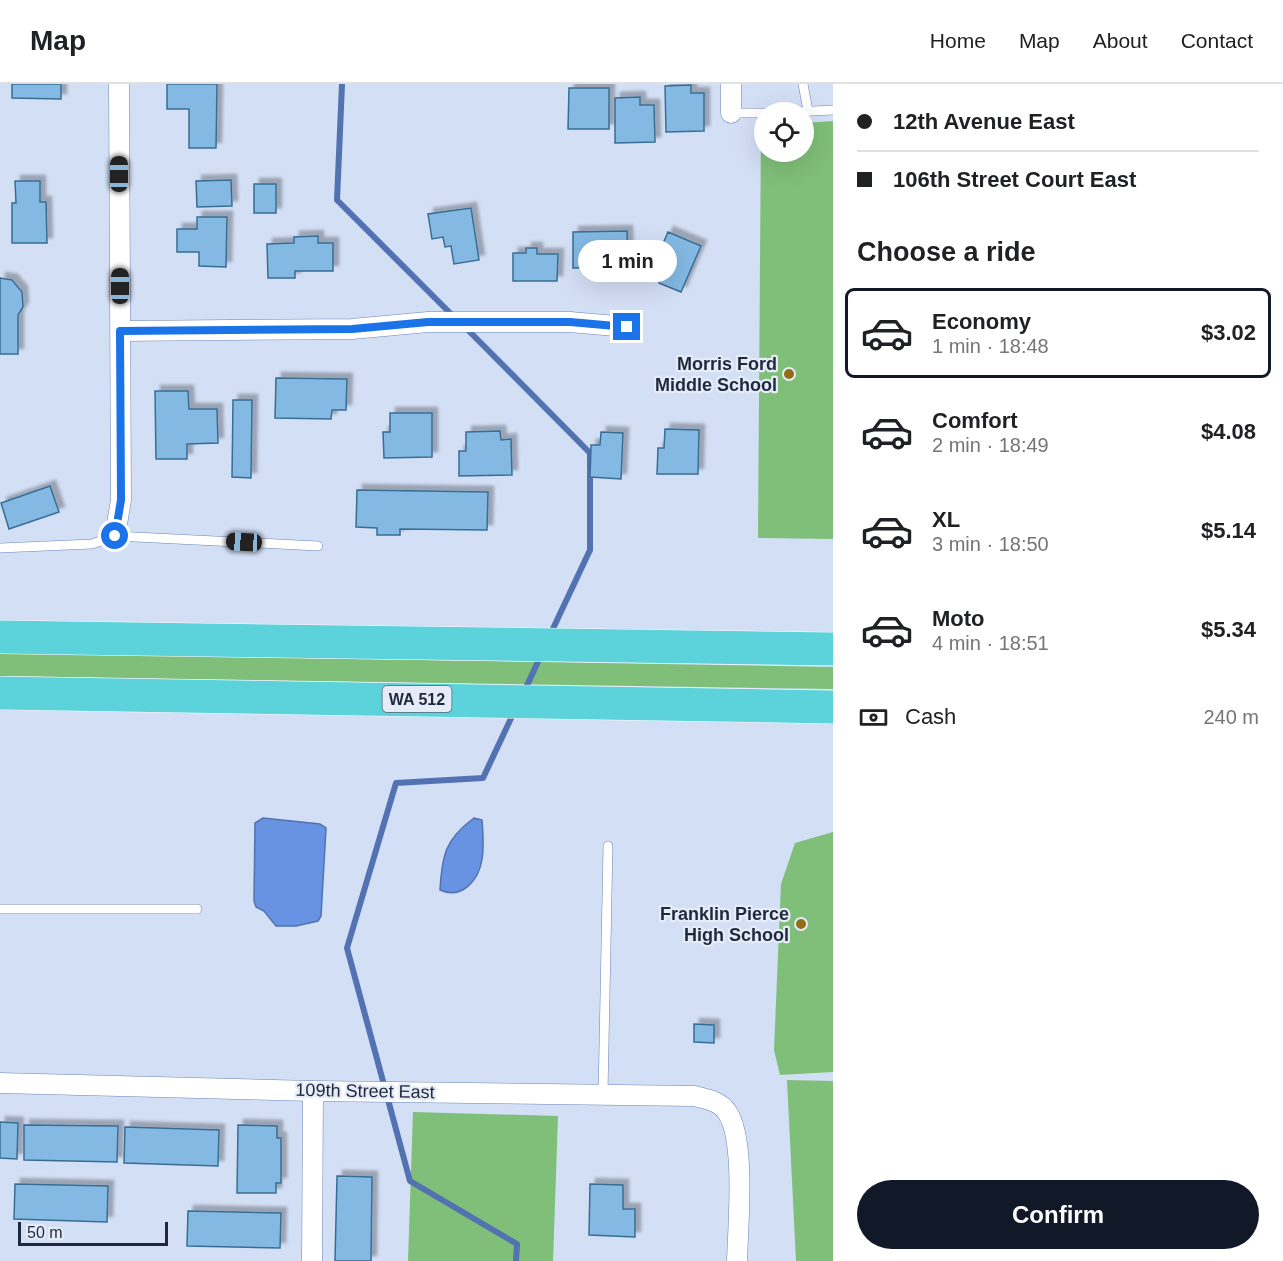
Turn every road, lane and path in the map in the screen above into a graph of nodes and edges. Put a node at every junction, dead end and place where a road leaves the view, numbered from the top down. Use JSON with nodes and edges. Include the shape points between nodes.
{"nodes":[{"id":1,"x":119,"y":84,"type":"edge"},
{"id":2,"x":731,"y":84,"type":"edge"},
{"id":3,"x":803,"y":84,"type":"edge"},
{"id":4,"x":806,"y":102,"type":"edge"},
{"id":5,"x":833,"y":110,"type":"edge"},
{"id":6,"x":814,"y":111,"type":"edge"},
{"id":7,"x":731,"y":113,"type":"joint"},
{"id":8,"x":754,"y":113,"type":"edge"},
{"id":9,"x":627,"y":327,"type":"dead end"},
{"id":10,"x":120,"y":331,"type":"junction"},
{"id":11,"x":115,"y":536,"type":"junction"},
{"id":12,"x":318,"y":546,"type":"dead end"},
{"id":13,"x":0,"y":548,"type":"edge"},
{"id":14,"x":0,"y":637,"type":"edge"},
{"id":15,"x":833,"y":650,"type":"edge"},
{"id":16,"x":0,"y":693,"type":"edge"},
{"id":17,"x":833,"y":707,"type":"edge"},
{"id":18,"x":608,"y":846,"type":"dead end"},
{"id":19,"x":0,"y":909,"type":"edge"},
{"id":20,"x":197,"y":909,"type":"dead end"},
{"id":21,"x":0,"y":1083,"type":"edge"},
{"id":22,"x":314,"y":1091,"type":"junction"},
{"id":23,"x":603,"y":1094,"type":"junction"},
{"id":24,"x":312,"y":1261,"type":"edge"},
{"id":25,"x":737,"y":1261,"type":"edge"}],
"edges":[{"from":1,"to":10,"type":"street"},
{"from":2,"to":7,"type":"street"},
{"from":3,"to":4,"type":"lane"},
{"from":5,"to":6,"type":"lane"},
{"from":7,"to":8,"type":"lane"},
{"from":9,"to":10,"type":"street","via":[[570,322],[428,322],[352,329]]},
{"from":10,"to":11,"type":"street","via":[[121,500]]},
{"from":11,"to":12,"type":"lane"},
{"from":11,"to":13,"type":"lane","via":[[92,544]]},
{"from":14,"to":15,"type":"highway"},
{"from":16,"to":17,"type":"highway","number":"WA 512"},
{"from":18,"to":23,"type":"lane"},
{"from":19,"to":20,"type":"lane"},
{"from":21,"to":22,"type":"street","name":"109th Street East"},
{"from":22,"to":23,"type":"street","name":"109th Street East"},
{"from":22,"to":24,"type":"street"},
{"from":23,"to":25,"type":"street","name":"109th Street East","via":[[694,1096],[714,1101],[726,1110],[737,1144]]}]}
